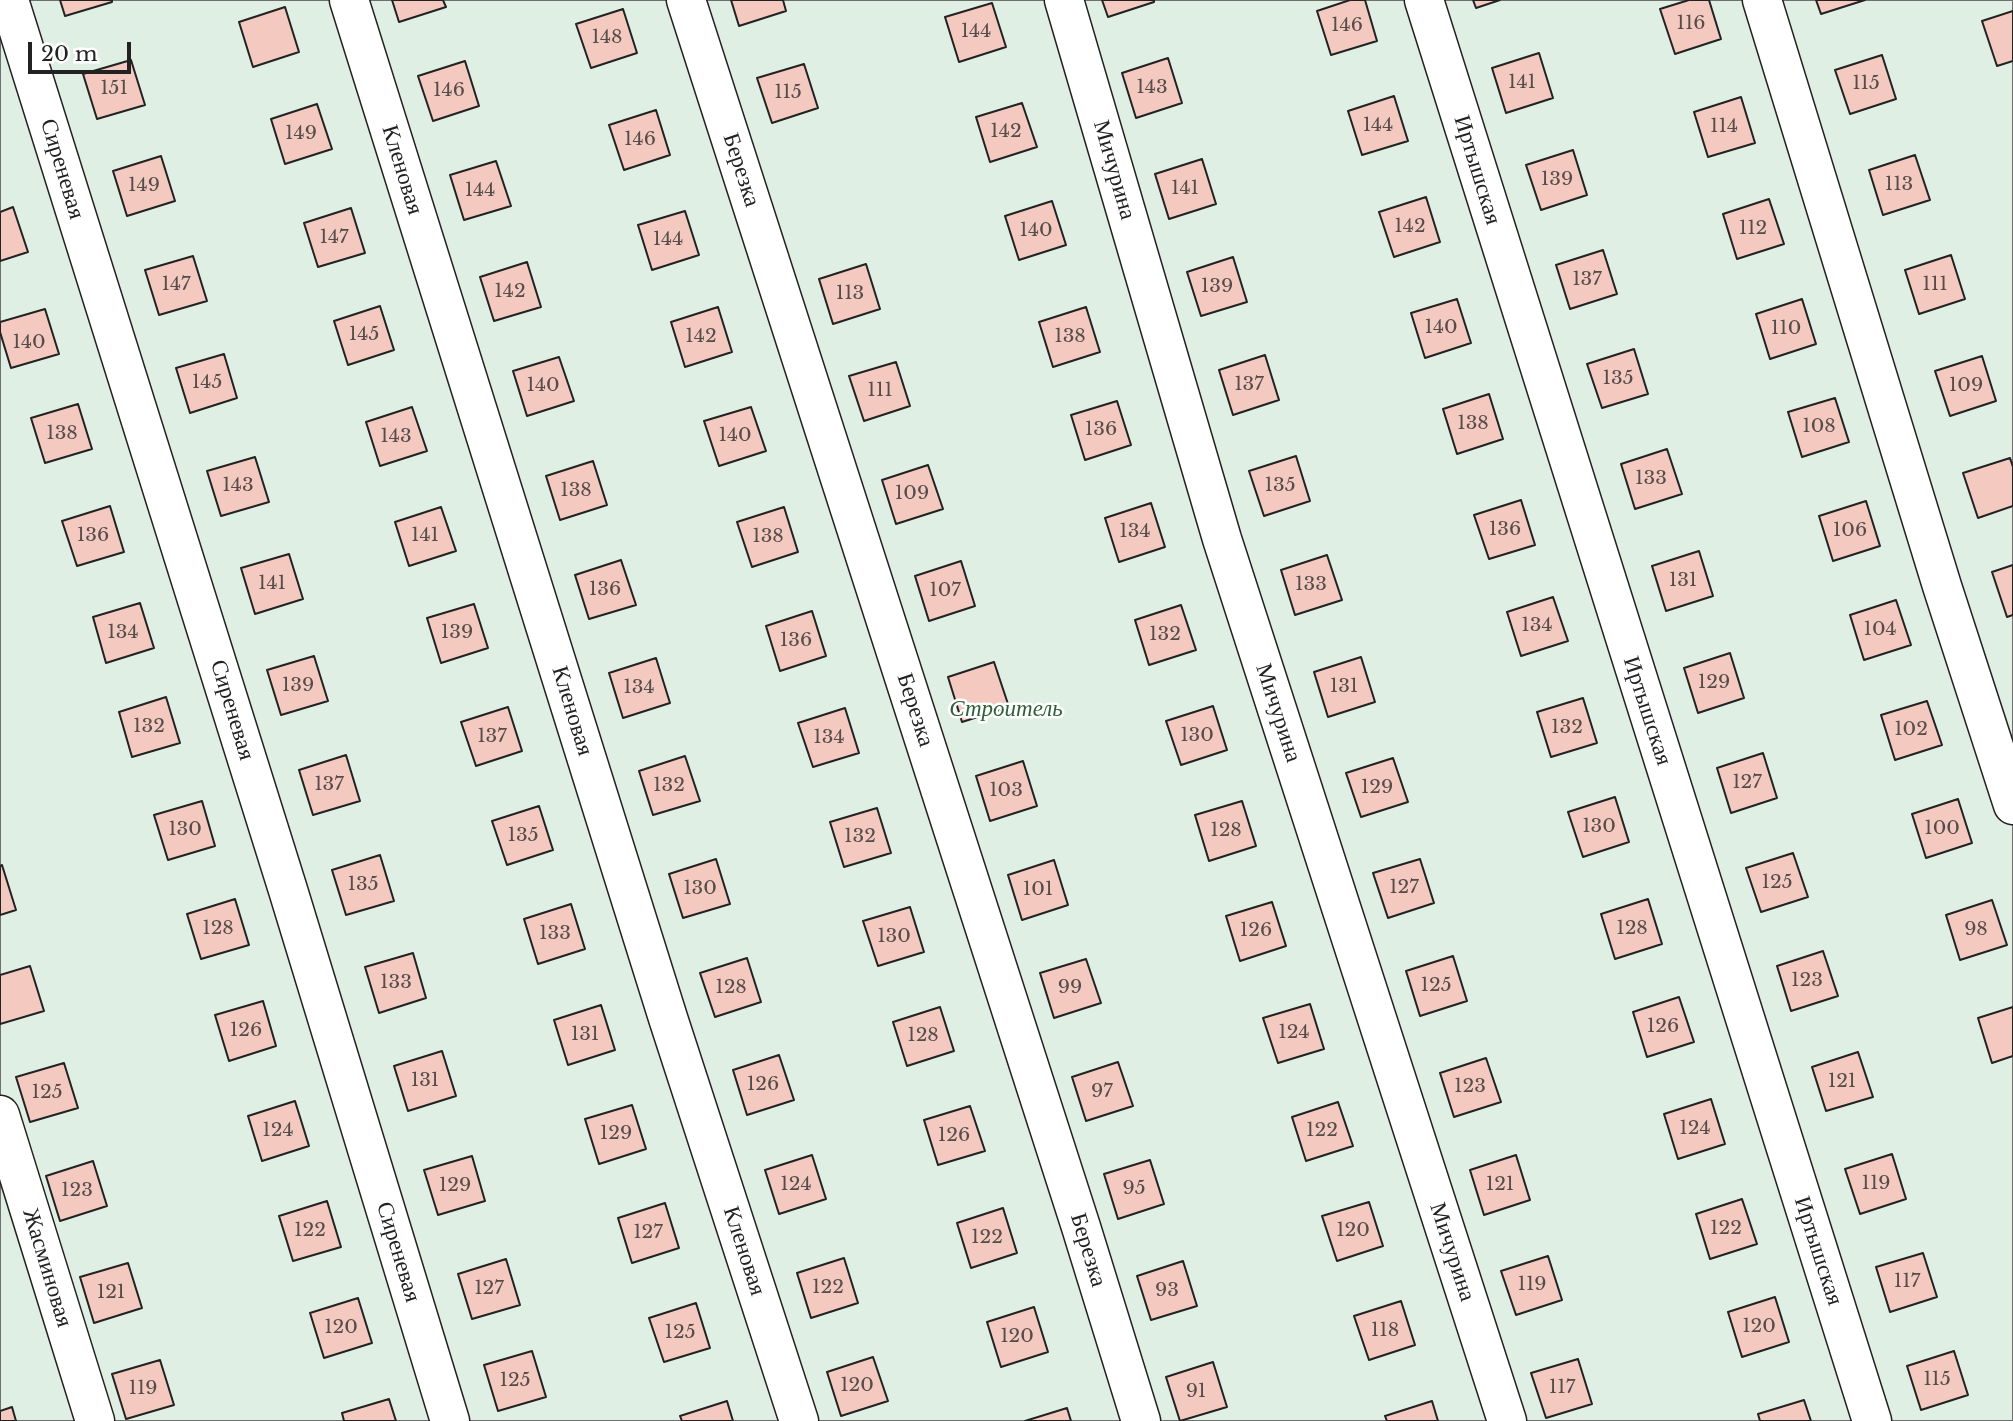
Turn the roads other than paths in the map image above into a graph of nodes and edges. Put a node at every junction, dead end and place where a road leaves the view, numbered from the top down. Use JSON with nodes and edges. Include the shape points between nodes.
{"nodes":[{"id":1,"x":9,"y":0,"type":"edge"},
{"id":2,"x":349,"y":0,"type":"edge"},
{"id":3,"x":686,"y":0,"type":"edge"},
{"id":4,"x":1064,"y":0,"type":"edge"},
{"id":5,"x":1423,"y":0,"type":"edge"},
{"id":6,"x":1762,"y":0,"type":"edge"},
{"id":7,"x":2013,"y":805,"type":"edge"},
{"id":8,"x":0,"y":1115,"type":"edge"},
{"id":9,"x":95,"y":1421,"type":"edge"},
{"id":10,"x":450,"y":1421,"type":"edge"},
{"id":11,"x":799,"y":1421,"type":"edge"},
{"id":12,"x":1141,"y":1421,"type":"edge"},
{"id":13,"x":1507,"y":1421,"type":"edge"},
{"id":14,"x":1872,"y":1421,"type":"edge"}],
"edges":[{"from":1,"to":10,"type":"street","name":"Сиреневая"},
{"from":2,"to":11,"type":"street","name":"Кленовая"},
{"from":3,"to":12,"type":"street","name":"Березка"},
{"from":4,"to":13,"type":"street","name":"Мичурина","via":[[1222,539]]},
{"from":5,"to":14,"type":"street","name":"Иртышская"},
{"from":6,"to":7,"type":"street"},
{"from":8,"to":9,"type":"street","name":"Жасминовая"}]}
